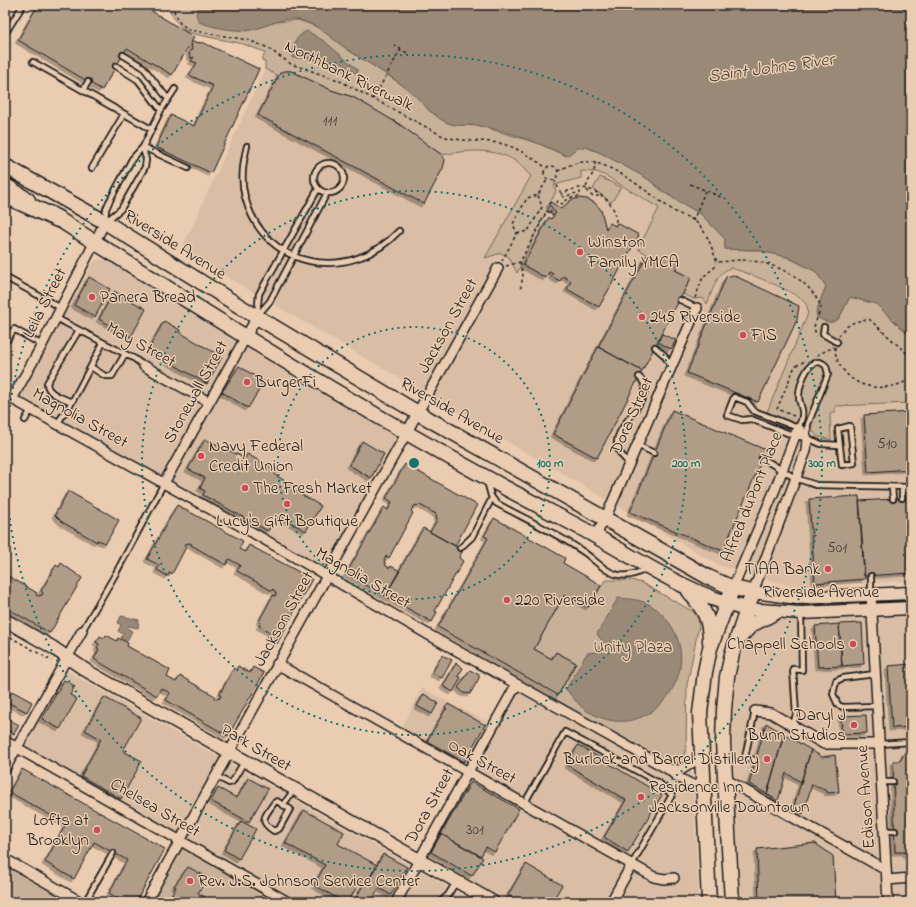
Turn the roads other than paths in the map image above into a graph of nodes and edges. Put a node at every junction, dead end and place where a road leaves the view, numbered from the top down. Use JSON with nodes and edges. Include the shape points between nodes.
{"nodes":[{"id":1,"x":23,"y":5,"type":"edge"},
{"id":2,"x":5,"y":34,"type":"edge"},
{"id":3,"x":123,"y":55,"type":"dead end"},
{"id":4,"x":33,"y":62,"type":"dead end"},
{"id":5,"x":116,"y":66,"type":"dead end"},
{"id":6,"x":88,"y":82,"type":"dead end"},
{"id":7,"x":175,"y":89,"type":"dead end"},
{"id":8,"x":82,"y":90,"type":"junction"},
{"id":9,"x":168,"y":99,"type":"junction"},
{"id":10,"x":161,"y":110,"type":"junction"},
{"id":11,"x":124,"y":114,"type":"junction"},
{"id":12,"x":151,"y":129,"type":"junction"},
{"id":13,"x":248,"y":146,"type":"dead end"},
{"id":14,"x":143,"y":148,"type":"junction"},
{"id":15,"x":5,"y":166,"type":"edge"},
{"id":16,"x":92,"y":168,"type":"dead end"},
{"id":17,"x":188,"y":168,"type":"dead end"},
{"id":18,"x":5,"y":185,"type":"edge"},
{"id":19,"x":318,"y":188,"type":"junction"},
{"id":20,"x":326,"y":193,"type":"junction"},
{"id":21,"x":5,"y":195,"type":"edge"},
{"id":22,"x":58,"y":219,"type":"junction"},
{"id":23,"x":105,"y":222,"type":"junction"},
{"id":24,"x":399,"y":231,"type":"dead end"},
{"id":25,"x":95,"y":242,"type":"junction"},
{"id":26,"x":283,"y":250,"type":"junction"},
{"id":27,"x":294,"y":255,"type":"junction"},
{"id":28,"x":498,"y":268,"type":"road end"},
{"id":29,"x":5,"y":277,"type":"edge"},
{"id":30,"x":680,"y":300,"type":"dead end"},
{"id":31,"x":60,"y":308,"type":"junction"},
{"id":32,"x":697,"y":308,"type":"joint"},
{"id":33,"x":257,"y":317,"type":"junction"},
{"id":34,"x":56,"y":318,"type":"junction"},
{"id":35,"x":824,"y":327,"type":"dead end"},
{"id":36,"x":78,"y":330,"type":"junction"},
{"id":37,"x":246,"y":337,"type":"junction"},
{"id":38,"x":8,"y":339,"type":"dead end"},
{"id":39,"x":837,"y":342,"type":"road end"},
{"id":40,"x":103,"y":343,"type":"junction"},
{"id":41,"x":42,"y":345,"type":"junction"},
{"id":42,"x":655,"y":347,"type":"dead end"},
{"id":43,"x":125,"y":354,"type":"junction"},
{"id":44,"x":144,"y":366,"type":"joint"},
{"id":45,"x":672,"y":366,"type":"junction"},
{"id":46,"x":90,"y":367,"type":"junction"},
{"id":47,"x":639,"y":377,"type":"dead end"},
{"id":48,"x":9,"y":397,"type":"edge"},
{"id":49,"x":72,"y":402,"type":"junction"},
{"id":50,"x":209,"y":402,"type":"junction"},
{"id":51,"x":31,"y":410,"type":"junction"},
{"id":52,"x":754,"y":411,"type":"junction"},
{"id":53,"x":418,"y":413,"type":"junction"},
{"id":54,"x":751,"y":418,"type":"junction"},
{"id":55,"x":25,"y":420,"type":"dead end"},
{"id":56,"x":57,"y":424,"type":"junction"},
{"id":57,"x":796,"y":432,"type":"junction"},
{"id":58,"x":407,"y":433,"type":"junction"},
{"id":59,"x":807,"y":438,"type":"junction"},
{"id":60,"x":637,"y":445,"type":"junction"},
{"id":61,"x":839,"y":445,"type":"junction"},
{"id":62,"x":654,"y":453,"type":"dead end"},
{"id":63,"x":762,"y":458,"type":"dead end"},
{"id":64,"x":629,"y":463,"type":"junction"},
{"id":65,"x":782,"y":470,"type":"junction"},
{"id":66,"x":486,"y":478,"type":"junction"},
{"id":67,"x":795,"y":478,"type":"junction"},
{"id":68,"x":164,"y":483,"type":"junction"},
{"id":69,"x":892,"y":487,"type":"junction"},
{"id":70,"x":902,"y":487,"type":"junction"},
{"id":71,"x":911,"y":487,"type":"edge"},
{"id":72,"x":492,"y":498,"type":"junction"},
{"id":73,"x":902,"y":498,"type":"dead end"},
{"id":74,"x":893,"y":499,"type":"dead end"},
{"id":75,"x":605,"y":518,"type":"junction"},
{"id":76,"x":595,"y":536,"type":"junction"},
{"id":77,"x":460,"y":548,"type":"dead end"},
{"id":78,"x":649,"y":567,"type":"junction"},
{"id":79,"x":327,"y":576,"type":"junction"},
{"id":80,"x":871,"y":576,"type":"dead end"},
{"id":81,"x":687,"y":588,"type":"junction"},
{"id":82,"x":733,"y":588,"type":"junction"},
{"id":83,"x":752,"y":592,"type":"junction"},
{"id":84,"x":911,"y":593,"type":"edge"},
{"id":85,"x":871,"y":595,"type":"junction"},
{"id":86,"x":727,"y":604,"type":"junction"},
{"id":87,"x":911,"y":608,"type":"edge"},
{"id":88,"x":746,"y":609,"type":"junction"},
{"id":89,"x":872,"y":610,"type":"junction"},
{"id":90,"x":776,"y":612,"type":"junction"},
{"id":91,"x":801,"y":613,"type":"junction"},
{"id":92,"x":5,"y":620,"type":"edge"},
{"id":93,"x":82,"y":631,"type":"joint"},
{"id":94,"x":736,"y":641,"type":"junction"},
{"id":95,"x":710,"y":648,"type":"junction"},
{"id":96,"x":62,"y":661,"type":"junction"},
{"id":97,"x":277,"y":664,"type":"junction"},
{"id":98,"x":875,"y":674,"type":"junction"},
{"id":99,"x":516,"y":684,"type":"junction"},
{"id":100,"x":876,"y":706,"type":"junction"},
{"id":101,"x":755,"y":711,"type":"joint"},
{"id":102,"x":793,"y":726,"type":"junction"},
{"id":103,"x":5,"y":741,"type":"edge"},
{"id":104,"x":911,"y":742,"type":"edge"},
{"id":105,"x":878,"y":744,"type":"junction"},
{"id":106,"x":17,"y":747,"type":"junction"},
{"id":107,"x":230,"y":751,"type":"junction"},
{"id":108,"x":701,"y":757,"type":"junction"},
{"id":109,"x":754,"y":760,"type":"dead end"},
{"id":110,"x":244,"y":762,"type":"junction"},
{"id":111,"x":5,"y":769,"type":"edge"},
{"id":112,"x":668,"y":769,"type":"junction"},
{"id":113,"x":467,"y":772,"type":"junction"},
{"id":114,"x":216,"y":776,"type":"junction"},
{"id":115,"x":725,"y":779,"type":"junction"},
{"id":116,"x":881,"y":782,"type":"junction"},
{"id":117,"x":893,"y":782,"type":"dead end"},
{"id":118,"x":294,"y":790,"type":"junction"},
{"id":119,"x":703,"y":790,"type":"junction"},
{"id":120,"x":524,"y":804,"type":"junction"},
{"id":121,"x":283,"y":805,"type":"junction"},
{"id":122,"x":884,"y":831,"type":"junction"},
{"id":123,"x":895,"y":831,"type":"dead end"},
{"id":124,"x":179,"y":840,"type":"junction"},
{"id":125,"x":113,"y":853,"type":"dead end"},
{"id":126,"x":5,"y":859,"type":"edge"},
{"id":127,"x":419,"y":860,"type":"junction"},
{"id":128,"x":632,"y":864,"type":"junction"},
{"id":129,"x":886,"y":870,"type":"junction"},
{"id":130,"x":674,"y":878,"type":"dead end"},
{"id":131,"x":911,"y":878,"type":"edge"},
{"id":132,"x":886,"y":880,"type":"junction"},
{"id":133,"x":456,"y":882,"type":"junction"},
{"id":134,"x":81,"y":902,"type":"edge"},
{"id":135,"x":85,"y":902,"type":"edge"},
{"id":136,"x":146,"y":902,"type":"edge"},
{"id":137,"x":288,"y":902,"type":"edge"},
{"id":138,"x":396,"y":902,"type":"edge"},
{"id":139,"x":440,"y":902,"type":"edge"},
{"id":140,"x":493,"y":902,"type":"edge"},
{"id":141,"x":611,"y":902,"type":"edge"},
{"id":142,"x":709,"y":902,"type":"edge"},
{"id":143,"x":732,"y":902,"type":"edge"},
{"id":144,"x":888,"y":902,"type":"edge"}],
"edges":[{"from":1,"to":2,"type":"lane"},
{"from":3,"to":9,"type":"lane","via":[[143,67]]},
{"from":4,"to":8,"type":"lane"},
{"from":5,"to":10,"type":"lane","via":[[138,80]]},
{"from":6,"to":8,"type":"lane"},
{"from":7,"to":9,"type":"lane"},
{"from":8,"to":11,"type":"lane"},
{"from":9,"to":10,"type":"lane"},
{"from":10,"to":12,"type":"lane"},
{"from":11,"to":12,"type":"lane"},
{"from":11,"to":16,"type":"lane"},
{"from":12,"to":14,"type":"lane"},
{"from":13,"to":26,"type":"lane","via":[[243,163],[244,196],[258,226]]},
{"from":14,"to":17,"type":"lane"},
{"from":14,"to":23,"type":"lane","via":[[132,160],[109,202]]},
{"from":14,"to":23,"type":"lane","via":[[146,160],[144,167],[121,209]]},
{"from":15,"to":23,"type":"main road","name":"Riverside Avenue"},
{"from":18,"to":22,"type":"main road","name":"Riverside Avenue"},
{"from":19,"to":20,"type":"lane"},
{"from":19,"to":20,"type":"lane","via":[[314,180],[316,170],[324,164],[334,164],[343,175],[342,184],[336,191]]},
{"from":19,"to":26,"type":"lane"},
{"from":20,"to":27,"type":"lane"},
{"from":21,"to":22,"type":"highway"},
{"from":22,"to":25,"type":"main road","name":"Riverside Avenue"},
{"from":23,"to":25,"type":"street","name":"Leila Street"},
{"from":23,"to":33,"type":"main road","name":"Riverside Avenue"},
{"from":24,"to":27,"type":"lane","via":[[389,242],[358,259],[324,264]]},
{"from":25,"to":31,"type":"street","name":"Leila Street"},
{"from":25,"to":37,"type":"main road","name":"Riverside Avenue"},
{"from":26,"to":27,"type":"lane"},
{"from":26,"to":33,"type":"lane","via":[[258,294]]},
{"from":27,"to":33,"type":"lane","via":[[270,301]]},
{"from":28,"to":53,"type":"street","name":"Jackson Street"},
{"from":29,"to":31,"type":"lane"},
{"from":30,"to":32,"type":"lane"},
{"from":31,"to":34,"type":"street","name":"Leila Street"},
{"from":32,"to":45,"type":"street","name":"Dora Street"},
{"from":33,"to":37,"type":"street","name":"Stonewall Street"},
{"from":33,"to":53,"type":"main road","name":"Riverside Avenue"},
{"from":34,"to":36,"type":"lane","name":"May Street"},
{"from":34,"to":41,"type":"street","name":"Leila Street"},
{"from":35,"to":39,"type":"lane","via":[[823,334]]},
{"from":36,"to":40,"type":"lane","name":"May Street"},
{"from":36,"to":49,"type":"lane","via":[[47,383],[51,392]]},
{"from":37,"to":50,"type":"street","name":"Stonewall Street"},
{"from":37,"to":58,"type":"main road","name":"Riverside Avenue"},
{"from":38,"to":41,"type":"lane","via":[[14,329]]},
{"from":40,"to":43,"type":"lane","name":"May Street"},
{"from":40,"to":46,"type":"lane"},
{"from":41,"to":48,"type":"street","name":"Leila Street"},
{"from":42,"to":45,"type":"lane","via":[[664,354]]},
{"from":43,"to":44,"type":"lane","name":"May Street"},
{"from":43,"to":46,"type":"lane","via":[[112,376],[105,376]]},
{"from":44,"to":50,"type":"street","name":"May Street"},
{"from":45,"to":60,"type":"street","name":"Dora Street"},
{"from":46,"to":49,"type":"lane"},
{"from":47,"to":64,"type":"lane","via":[[644,383],[643,400],[619,433],[617,445]]},
{"from":48,"to":51,"type":"street","name":"Magnolia Street"},
{"from":49,"to":56,"type":"lane"},
{"from":50,"to":68,"type":"street","name":"Stonewall Street"},
{"from":51,"to":55,"type":"lane"},
{"from":51,"to":56,"type":"street","name":"Magnolia Street"},
{"from":52,"to":54,"type":"lane"},
{"from":52,"to":54,"type":"lane","via":[[747,402],[734,397],[727,415],[742,420]]},
{"from":52,"to":57,"type":"lane"},
{"from":53,"to":58,"type":"street","name":"Jackson Street"},
{"from":53,"to":75,"type":"main road","name":"Riverside Avenue"},
{"from":54,"to":57,"type":"lane"},
{"from":56,"to":68,"type":"street","name":"Magnolia Street"},
{"from":57,"to":59,"type":"street","name":"Alfred duPont Place"},
{"from":57,"to":59,"type":"lane","via":[[803,415],[799,398],[800,388],[810,364],[821,362],[826,366],[828,374],[808,424]]},
{"from":57,"to":65,"type":"street","name":"Alfred duPont Place"},
{"from":58,"to":66,"type":"main road","name":"Riverside Avenue"},
{"from":58,"to":79,"type":"street","name":"Jackson Street"},
{"from":59,"to":61,"type":"lane","via":[[823,444]]},
{"from":59,"to":67,"type":"street","name":"Alfred duPont Place","via":[[806,451]]},
{"from":60,"to":62,"type":"lane"},
{"from":60,"to":64,"type":"street","name":"Dora Street"},
{"from":61,"to":61,"type":"lane","via":[[840,464],[854,463],[850,426],[838,429]]},
{"from":63,"to":65,"type":"lane"},
{"from":64,"to":75,"type":"street","name":"Dora Street"},
{"from":65,"to":67,"type":"lane"},
{"from":65,"to":82,"type":"street","name":"Alfred duPont Place"},
{"from":66,"to":72,"type":"lane"},
{"from":66,"to":76,"type":"main road","name":"Riverside Avenue"},
{"from":67,"to":69,"type":"lane","via":[[824,486]]},
{"from":67,"to":83,"type":"street","name":"Alfred duPont Place"},
{"from":68,"to":79,"type":"street","name":"Magnolia Street"},
{"from":68,"to":93,"type":"lane"},
{"from":69,"to":70,"type":"lane"},
{"from":69,"to":74,"type":"lane"},
{"from":70,"to":71,"type":"lane"},
{"from":70,"to":73,"type":"lane"},
{"from":72,"to":77,"type":"lane","via":[[472,537]]},
{"from":72,"to":78,"type":"lane","via":[[496,503],[585,553],[615,574],[638,574]]},
{"from":75,"to":76,"type":"street","name":"Dora Street"},
{"from":75,"to":82,"type":"main road","name":"Riverside Avenue","via":[[698,572]]},
{"from":76,"to":78,"type":"main road","name":"Riverside Avenue"},
{"from":78,"to":81,"type":"main road","name":"Riverside Avenue"},
{"from":79,"to":97,"type":"street","name":"Jackson Street"},
{"from":79,"to":99,"type":"street","name":"Magnolia Street"},
{"from":80,"to":85,"type":"lane"},
{"from":81,"to":86,"type":"main road","name":"Riverside Avenue"},
{"from":81,"to":95,"type":"main road","via":[[706,614],[710,626]]},
{"from":82,"to":83,"type":"main road","name":"Riverside Avenue"},
{"from":82,"to":86,"type":"main road"},
{"from":83,"to":85,"type":"street","name":"Riverside Avenue","via":[[797,598]]},
{"from":83,"to":88,"type":"main road"},
{"from":84,"to":85,"type":"street","name":"Riverside Avenue"},
{"from":85,"to":89,"type":"street","name":"Edison Avenue"},
{"from":86,"to":88,"type":"main road","name":"Riverside Avenue"},
{"from":86,"to":95,"type":"main road"},
{"from":87,"to":89,"type":"street","name":"Riverside Avenue"},
{"from":88,"to":90,"type":"street","name":"Riverside Avenue"},
{"from":88,"to":94,"type":"main road"},
{"from":89,"to":91,"type":"street","name":"Riverside Avenue"},
{"from":89,"to":98,"type":"street","name":"Edison Avenue"},
{"from":90,"to":91,"type":"street","name":"Riverside Avenue"},
{"from":90,"to":94,"type":"main road","via":[[751,625]]},
{"from":91,"to":102,"type":"lane","via":[[802,670],[793,669],[796,714]]},
{"from":92,"to":96,"type":"street","name":"Park Street"},
{"from":93,"to":96,"type":"street"},
{"from":94,"to":115,"type":"main road","via":[[724,702]]},
{"from":95,"to":108,"type":"main road","via":[[702,697]]},
{"from":96,"to":106,"type":"street"},
{"from":96,"to":107,"type":"street","name":"Park Street","via":[[87,671]]},
{"from":97,"to":107,"type":"street","name":"Jackson Street"},
{"from":97,"to":113,"type":"street","name":"Oak Street"},
{"from":98,"to":100,"type":"street","name":"Edison Avenue"},
{"from":98,"to":100,"type":"lane","via":[[836,681],[833,694],[838,705],[843,707]]},
{"from":99,"to":112,"type":"street","name":"Magnolia Street"},
{"from":99,"to":113,"type":"street","name":"Dora Street"},
{"from":100,"to":105,"type":"street","name":"Edison Avenue"},
{"from":101,"to":102,"type":"street","via":[[771,713]]},
{"from":101,"to":109,"type":"lane","via":[[746,757]]},
{"from":102,"to":105,"type":"street","via":[[820,743],[828,745]]},
{"from":103,"to":106,"type":"street","name":"Chelsea Street"},
{"from":104,"to":105,"type":"lane"},
{"from":105,"to":116,"type":"street","name":"Edison Avenue"},
{"from":106,"to":111,"type":"street"},
{"from":106,"to":124,"type":"street","name":"Chelsea Street"},
{"from":107,"to":110,"type":"street","name":"Park Street"},
{"from":107,"to":114,"type":"street","name":"Jackson Street"},
{"from":108,"to":112,"type":"street","via":[[680,770]]},
{"from":108,"to":119,"type":"main road"},
{"from":110,"to":114,"type":"lane","via":[[232,782]]},
{"from":110,"to":118,"type":"street","name":"Park Street"},
{"from":112,"to":119,"type":"street","name":"Magnolia Street","via":[[679,778]]},
{"from":113,"to":120,"type":"street","name":"Oak Street"},
{"from":113,"to":127,"type":"street","name":"Dora Street"},
{"from":114,"to":124,"type":"street","name":"Jackson Street"},
{"from":115,"to":129,"type":"street"},
{"from":115,"to":143,"type":"main road"},
{"from":116,"to":117,"type":"lane"},
{"from":116,"to":122,"type":"street","name":"Edison Avenue"},
{"from":118,"to":121,"type":"lane"},
{"from":118,"to":127,"type":"street","name":"Park Street"},
{"from":119,"to":142,"type":"main road"},
{"from":120,"to":128,"type":"street","name":"Oak Street"},
{"from":120,"to":128,"type":"lane","via":[[565,732],[659,783],[672,795]]},
{"from":121,"to":121,"type":"lane","via":[[290,809],[279,829],[274,831],[267,827],[264,818],[274,803],[277,801]]},
{"from":122,"to":123,"type":"lane"},
{"from":122,"to":129,"type":"street","name":"Edison Avenue"},
{"from":124,"to":136,"type":"street","name":"Jackson Street"},
{"from":124,"to":137,"type":"street","name":"Chelsea Street"},
{"from":125,"to":135,"type":"lane"},
{"from":126,"to":134,"type":"street"},
{"from":127,"to":133,"type":"street","name":"Park Street"},
{"from":127,"to":138,"type":"street","name":"Dora Street"},
{"from":128,"to":130,"type":"street","name":"Oak Street","via":[[654,877]]},
{"from":128,"to":141,"type":"street"},
{"from":129,"to":132,"type":"street","name":"Edison Avenue"},
{"from":131,"to":132,"type":"street"},
{"from":132,"to":144,"type":"street","name":"Edison Avenue"},
{"from":133,"to":139,"type":"lane"},
{"from":133,"to":140,"type":"street","name":"Park Street"}]}
